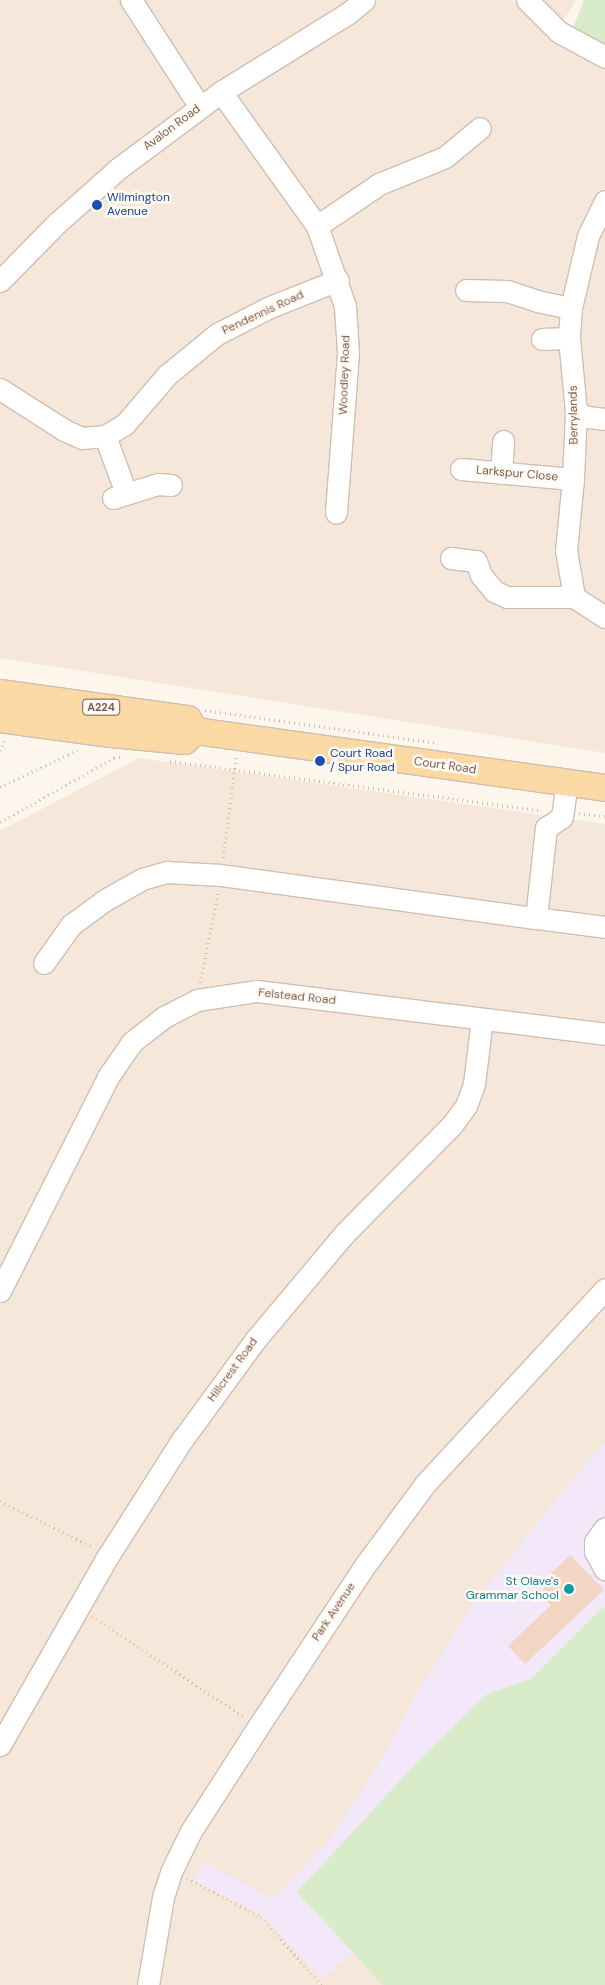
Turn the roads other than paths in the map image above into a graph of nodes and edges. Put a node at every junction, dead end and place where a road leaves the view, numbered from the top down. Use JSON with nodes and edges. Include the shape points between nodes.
{"nodes":[{"id":1,"x":131,"y":0,"type":"edge"},
{"id":2,"x":364,"y":0,"type":"edge"},
{"id":3,"x":527,"y":0,"type":"edge"},
{"id":4,"x":605,"y":57,"type":"edge"},
{"id":5,"x":221,"y":92,"type":"junction"},
{"id":6,"x":200,"y":107,"type":"junction"},
{"id":7,"x":480,"y":128,"type":"dead end"},
{"id":8,"x":605,"y":201,"type":"edge"},
{"id":9,"x":317,"y":226,"type":"junction"},
{"id":10,"x":338,"y":280,"type":"junction"},
{"id":11,"x":0,"y":281,"type":"edge"},
{"id":12,"x":466,"y":290,"type":"dead end"},
{"id":13,"x":571,"y":308,"type":"junction"},
{"id":14,"x":569,"y":338,"type":"junction"},
{"id":15,"x":542,"y":339,"type":"dead end"},
{"id":16,"x":0,"y":389,"type":"edge"},
{"id":17,"x":576,"y":412,"type":"junction"},
{"id":18,"x":605,"y":419,"type":"edge"},
{"id":19,"x":105,"y":436,"type":"junction"},
{"id":20,"x":503,"y":441,"type":"dead end"},
{"id":21,"x":461,"y":469,"type":"dead end"},
{"id":22,"x":501,"y":473,"type":"junction"},
{"id":23,"x":573,"y":479,"type":"junction"},
{"id":24,"x":171,"y":485,"type":"dead end"},
{"id":25,"x":336,"y":512,"type":"dead end"},
{"id":26,"x":451,"y":558,"type":"dead end"},
{"id":27,"x":574,"y":598,"type":"junction"},
{"id":28,"x":605,"y":617,"type":"edge"},
{"id":29,"x":0,"y":693,"type":"edge"},
{"id":30,"x":0,"y":719,"type":"edge"},
{"id":31,"x":198,"y":720,"type":"junction"},
{"id":32,"x":605,"y":788,"type":"edge"},
{"id":33,"x":568,"y":799,"type":"junction"},
{"id":34,"x":536,"y":918,"type":"junction"},
{"id":35,"x":605,"y":927,"type":"edge"},
{"id":36,"x":44,"y":964,"type":"dead end"},
{"id":37,"x":482,"y":1019,"type":"junction"},
{"id":38,"x":605,"y":1034,"type":"edge"},
{"id":39,"x":605,"y":1289,"type":"edge"},
{"id":40,"x":0,"y":1291,"type":"edge"},
{"id":41,"x":605,"y":1528,"type":"edge"},
{"id":42,"x":605,"y":1570,"type":"edge"},
{"id":43,"x":0,"y":1745,"type":"edge"},
{"id":44,"x":148,"y":1985,"type":"edge"}],
"edges":[{"from":1,"to":6,"type":"street"},
{"from":2,"to":5,"type":"street","name":"Avalon Road","via":[[348,14]]},
{"from":3,"to":4,"type":"street","via":[[559,32]]},
{"from":5,"to":6,"type":"street","name":"Avalon Road"},
{"from":5,"to":9,"type":"street","name":"Woodley Road"},
{"from":6,"to":11,"type":"street","name":"Avalon Road","via":[[112,174],[57,223]]},
{"from":7,"to":9,"type":"street","via":[[445,157],[379,184]]},
{"from":8,"to":13,"type":"street","name":"Berrylands","via":[[588,236]]},
{"from":9,"to":10,"type":"street","name":"Woodley Road"},
{"from":10,"to":19,"type":"street","name":"Pendennis Road","via":[[270,307],[217,334],[167,375],[126,424]]},
{"from":10,"to":25,"type":"street","name":"Woodley Road","via":[[345,306],[348,353]]},
{"from":12,"to":13,"type":"street","via":[[507,291]]},
{"from":13,"to":14,"type":"street","name":"Berrylands"},
{"from":14,"to":15,"type":"street"},
{"from":14,"to":17,"type":"street","name":"Berrylands"},
{"from":16,"to":19,"type":"street","name":"Pendennis Road","via":[[64,430],[82,438]]},
{"from":17,"to":18,"type":"street"},
{"from":17,"to":23,"type":"street","name":"Berrylands"},
{"from":19,"to":24,"type":"street","via":[[120,496],[158,484]]},
{"from":20,"to":22,"type":"street"},
{"from":21,"to":22,"type":"street","name":"Larkspur Close"},
{"from":22,"to":23,"type":"street","name":"Larkspur Close"},
{"from":23,"to":27,"type":"street","name":"Berrylands","via":[[566,550]]},
{"from":26,"to":27,"type":"street","via":[[476,561],[481,575],[494,591],[507,597]]},
{"from":27,"to":28,"type":"street"},
{"from":29,"to":31,"type":"main road","name":"Court Road","number":"A224"},
{"from":30,"to":31,"type":"main road","number":"A224","via":[[185,741]]},
{"from":31,"to":33,"type":"main road","name":"Court Road","number":"A224"},
{"from":32,"to":33,"type":"main road","name":"Court Road","number":"A224"},
{"from":33,"to":34,"type":"street","via":[[562,817],[546,828]]},
{"from":34,"to":35,"type":"street"},
{"from":34,"to":36,"type":"street","via":[[221,876],[167,872],[142,879],[71,925]]},
{"from":37,"to":38,"type":"street","name":"Felstead Road"},
{"from":37,"to":40,"type":"street","name":"Felstead Road","via":[[256,991],[197,1000],[164,1017],[132,1042],[108,1077]]},
{"from":37,"to":43,"type":"street","name":"Hillcrest Road","via":[[474,1084],[466,1106],[452,1125],[344,1234],[256,1339],[182,1440],[108,1556]]},
{"from":39,"to":44,"type":"street","name":"Park Avenue","via":[[425,1484],[366,1564],[258,1727],[190,1831],[172,1870],[163,1898]]},
{"from":41,"to":42,"type":"street","via":[[595,1542],[595,1551]]}]}
